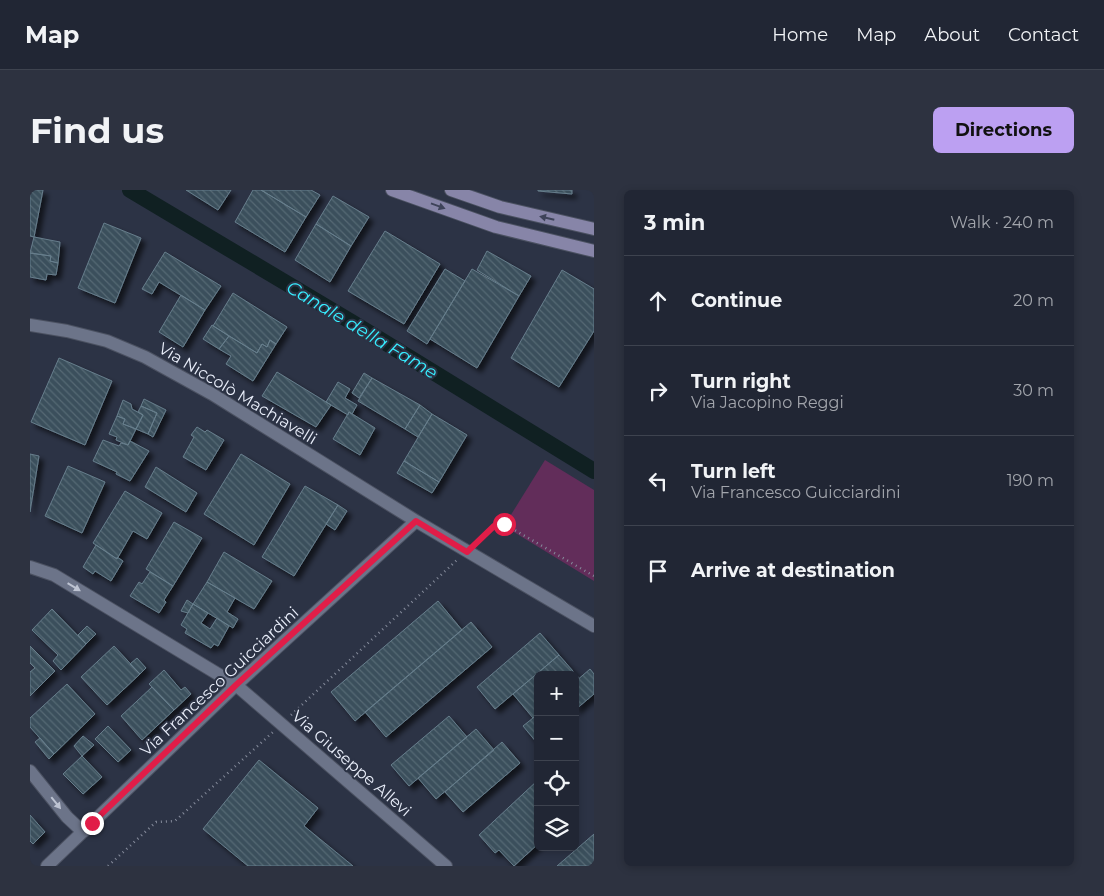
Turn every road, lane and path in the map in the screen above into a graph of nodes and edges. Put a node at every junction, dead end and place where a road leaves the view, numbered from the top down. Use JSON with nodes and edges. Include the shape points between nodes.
{"nodes":[{"id":1,"x":392,"y":190,"type":"edge"},
{"id":2,"x":452,"y":190,"type":"edge"},
{"id":3,"x":594,"y":230,"type":"edge"},
{"id":4,"x":594,"y":251,"type":"edge"},
{"id":5,"x":30,"y":324,"type":"edge"},
{"id":6,"x":416,"y":521,"type":"junction"},
{"id":7,"x":467,"y":552,"type":"junction"},
{"id":8,"x":30,"y":567,"type":"edge"},
{"id":9,"x":594,"y":576,"type":"edge"},
{"id":10,"x":594,"y":626,"type":"edge"},
{"id":11,"x":236,"y":685,"type":"junction"},
{"id":12,"x":281,"y":724,"type":"junction"},
{"id":13,"x":30,"y":771,"type":"edge"},
{"id":14,"x":83,"y":832,"type":"junction"},
{"id":15,"x":47,"y":866,"type":"edge"},
{"id":16,"x":108,"y":866,"type":"edge"},
{"id":17,"x":446,"y":866,"type":"edge"}],
"edges":[{"from":1,"to":4,"type":"main road","one_way":true,"via":[[496,227]]},
{"from":3,"to":2,"type":"main road","one_way":true,"via":[[500,207]]},
{"from":5,"to":6,"type":"street","name":"Via Niccolò Machiavelli","via":[[107,341],[145,357],[212,394]]},
{"from":6,"to":7,"type":"street","name":"Via Niccolò Machiavelli"},
{"from":6,"to":11,"type":"street","name":"Via Francesco Guicciardini"},
{"from":7,"to":9,"type":"path","via":[[494,526],[504,524]]},
{"from":7,"to":10,"type":"street","name":"Via Niccolò Machiavelli"},
{"from":7,"to":12,"type":"path"},
{"from":8,"to":11,"type":"street","name":"Via Giuseppe Allevi","one_way":true,"via":[[54,575]]},
{"from":11,"to":12,"type":"street","name":"Via Giuseppe Allevi"},
{"from":11,"to":14,"type":"street","name":"Via Francesco Guicciardini"},
{"from":12,"to":16,"type":"path","via":[[175,821],[156,822]]},
{"from":12,"to":17,"type":"street","name":"Via Giuseppe Allevi"},
{"from":13,"to":14,"type":"street","one_way":true},
{"from":14,"to":15,"type":"street","name":"Via Francesco Guicciardini"}]}
